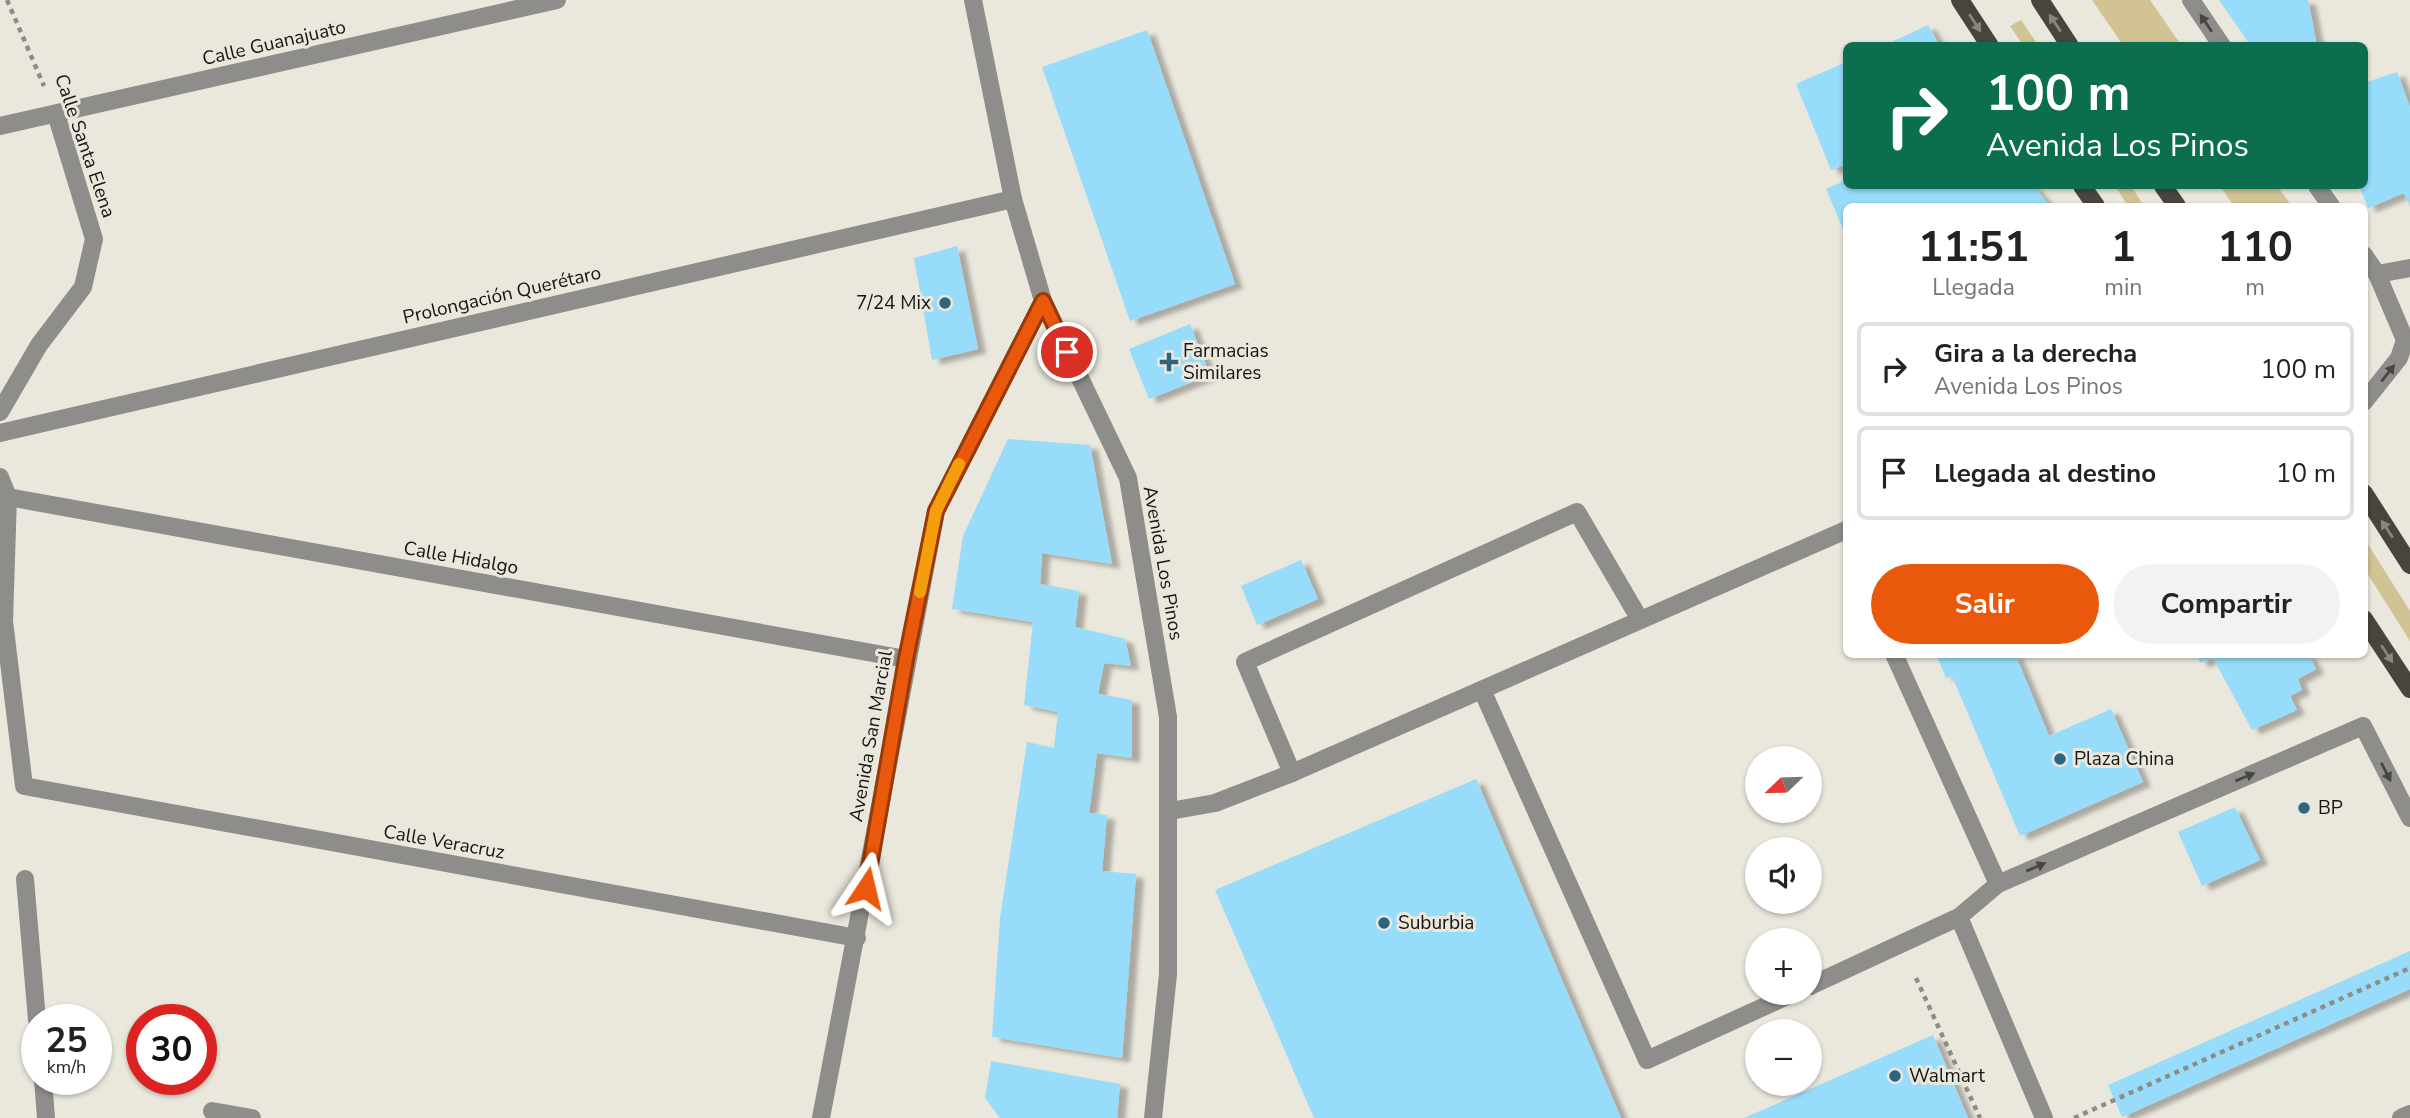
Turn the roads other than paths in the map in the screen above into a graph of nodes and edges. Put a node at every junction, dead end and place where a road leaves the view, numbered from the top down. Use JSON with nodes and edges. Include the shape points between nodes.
{"nodes":[{"id":1,"x":557,"y":0,"type":"edge"},
{"id":2,"x":973,"y":0,"type":"edge"},
{"id":3,"x":1960,"y":0,"type":"edge"},
{"id":4,"x":2040,"y":0,"type":"edge"},
{"id":5,"x":2190,"y":0,"type":"edge"},
{"id":6,"x":1987,"y":42,"type":"edge"},
{"id":7,"x":2067,"y":42,"type":"edge"},
{"id":8,"x":2219,"y":42,"type":"edge"},
{"id":9,"x":56,"y":114,"type":"junction"},
{"id":10,"x":0,"y":126,"type":"edge"},
{"id":11,"x":1013,"y":199,"type":"junction"},
{"id":12,"x":2368,"y":261,"type":"edge"},
{"id":13,"x":2410,"y":268,"type":"edge"},
{"id":14,"x":2377,"y":274,"type":"junction"},
{"id":15,"x":1043,"y":301,"type":"junction"},
{"id":16,"x":2368,"y":397,"type":"edge"},
{"id":17,"x":0,"y":412,"type":"edge"},
{"id":18,"x":0,"y":433,"type":"edge"},
{"id":19,"x":0,"y":477,"type":"edge"},
{"id":20,"x":8,"y":497,"type":"junction"},
{"id":21,"x":2368,"y":499,"type":"edge"},
{"id":22,"x":1843,"y":537,"type":"edge"},
{"id":23,"x":2410,"y":565,"type":"edge"},
{"id":24,"x":1639,"y":618,"type":"junction"},
{"id":25,"x":2368,"y":625,"type":"edge"},
{"id":26,"x":1896,"y":658,"type":"edge"},
{"id":27,"x":906,"y":659,"type":"junction"},
{"id":28,"x":1482,"y":690,"type":"junction"},
{"id":29,"x":2410,"y":690,"type":"edge"},
{"id":30,"x":1292,"y":773,"type":"junction"},
{"id":31,"x":1170,"y":811,"type":"junction"},
{"id":32,"x":2410,"y":817,"type":"edge"},
{"id":33,"x":25,"y":879,"type":"dead end"},
{"id":34,"x":1998,"y":884,"type":"junction"},
{"id":35,"x":1959,"y":917,"type":"junction"},
{"id":36,"x":857,"y":939,"type":"junction"},
{"id":37,"x":1822,"y":980,"type":"edge"},
{"id":38,"x":36,"y":1004,"type":"edge"},
{"id":39,"x":1768,"y":1005,"type":"edge"},
{"id":40,"x":44,"y":1095,"type":"edge"},
{"id":41,"x":212,"y":1111,"type":"dead end"},
{"id":42,"x":2410,"y":1114,"type":"edge"},
{"id":43,"x":46,"y":1118,"type":"edge"},
{"id":44,"x":252,"y":1118,"type":"edge"},
{"id":45,"x":821,"y":1118,"type":"edge"},
{"id":46,"x":1153,"y":1118,"type":"edge"},
{"id":47,"x":2044,"y":1118,"type":"edge"},
{"id":48,"x":2401,"y":1118,"type":"edge"}],
"edges":[{"from":1,"to":9,"type":"street","name":"Calle Guanajuato"},
{"from":2,"to":11,"type":"street","name":"Avenida Los Pinos"},
{"from":3,"to":6,"type":"main road","one_way":true},
{"from":7,"to":4,"type":"main road","one_way":true},
{"from":8,"to":5,"type":"street","one_way":true},
{"from":9,"to":10,"type":"street","name":"Calle Guanajuato"},
{"from":9,"to":17,"type":"street","name":"Calle Santa Elena","via":[[94,239],[83,287],[39,345]]},
{"from":11,"to":15,"type":"street","name":"Avenida Los Pinos"},
{"from":11,"to":18,"type":"street","name":"Prolongación Querétaro"},
{"from":12,"to":14,"type":"street"},
{"from":13,"to":14,"type":"street"},
{"from":16,"to":14,"type":"street","one_way":true,"via":[[2399,358],[2405,340]]},
{"from":15,"to":27,"type":"street","name":"Avenida San Marcial","via":[[936,511]]},
{"from":15,"to":31,"type":"street","name":"Avenida Los Pinos","via":[[1128,478],[1168,717]]},
{"from":19,"to":20,"type":"street"},
{"from":20,"to":27,"type":"street","name":"Calle Hidalgo"},
{"from":20,"to":36,"type":"street","name":"Calle Veracruz","via":[[4,621],[24,786]]},
{"from":23,"to":21,"type":"main road","one_way":true},
{"from":22,"to":24,"type":"street"},
{"from":24,"to":28,"type":"street"},
{"from":24,"to":30,"type":"street","via":[[1577,512],[1245,662]]},
{"from":25,"to":29,"type":"main road","one_way":true},
{"from":26,"to":34,"type":"street"},
{"from":27,"to":36,"type":"street","name":"Avenida San Marcial"},
{"from":28,"to":30,"type":"street"},
{"from":28,"to":39,"type":"street","via":[[1647,1060]]},
{"from":30,"to":31,"type":"street","via":[[1214,803]]},
{"from":31,"to":46,"type":"street","name":"Avenida Los Pinos","via":[[1168,974]]},
{"from":34,"to":32,"type":"street","one_way":true,"via":[[2363,726]]},
{"from":33,"to":38,"type":"street"},
{"from":34,"to":35,"type":"street"},
{"from":35,"to":37,"type":"street"},
{"from":35,"to":47,"type":"street"},
{"from":36,"to":45,"type":"street","name":"Avenida San Marcial"},
{"from":40,"to":43,"type":"street"},
{"from":41,"to":44,"type":"street"},
{"from":42,"to":48,"type":"street"}]}
